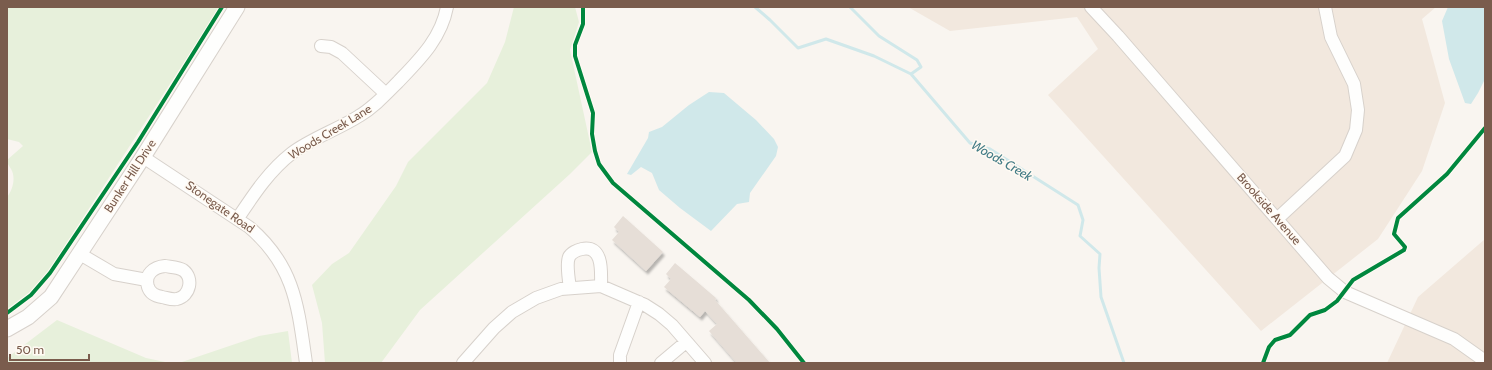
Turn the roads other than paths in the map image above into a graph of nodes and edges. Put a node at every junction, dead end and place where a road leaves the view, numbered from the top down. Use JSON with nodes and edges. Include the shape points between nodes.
{"nodes":[{"id":1,"x":237,"y":7,"type":"edge"},
{"id":2,"x":447,"y":7,"type":"edge"},
{"id":3,"x":1091,"y":7,"type":"edge"},
{"id":4,"x":1325,"y":7,"type":"edge"},
{"id":5,"x":321,"y":46,"type":"dead end"},
{"id":6,"x":386,"y":94,"type":"junction"},
{"id":7,"x":143,"y":157,"type":"junction"},
{"id":8,"x":238,"y":218,"type":"junction"},
{"id":9,"x":1277,"y":219,"type":"junction"},
{"id":10,"x":80,"y":254,"type":"junction"},
{"id":11,"x":147,"y":280,"type":"dead end"},
{"id":12,"x":601,"y":286,"type":"junction"},
{"id":13,"x":570,"y":288,"type":"junction"},
{"id":14,"x":639,"y":302,"type":"junction"},
{"id":15,"x":7,"y":329,"type":"edge"},
{"id":16,"x":686,"y":342,"type":"junction"},
{"id":17,"x":1485,"y":361,"type":"edge"},
{"id":18,"x":306,"y":363,"type":"edge"},
{"id":19,"x":463,"y":363,"type":"edge"},
{"id":20,"x":620,"y":363,"type":"edge"},
{"id":21,"x":661,"y":363,"type":"edge"},
{"id":22,"x":705,"y":363,"type":"edge"}],
"edges":[{"from":1,"to":7,"type":"street","name":"Bunker Hill Drive"},
{"from":2,"to":6,"type":"street","name":"Woods Creek Lane","via":[[440,28],[429,48]]},
{"from":3,"to":9,"type":"street","name":"Brookside Avenue"},
{"from":4,"to":9,"type":"street","via":[[1331,37],[1354,84],[1358,110],[1356,130],[1345,156]]},
{"from":5,"to":6,"type":"street","via":[[331,47],[342,53]]},
{"from":6,"to":8,"type":"street","name":"Woods Creek Lane","via":[[359,117],[293,152],[264,180]]},
{"from":7,"to":8,"type":"street","name":"Stonegate Road"},
{"from":7,"to":10,"type":"street","name":"Bunker Hill Drive"},
{"from":8,"to":18,"type":"street","name":"Stonegate Road","via":[[258,234],[285,270],[298,308]]},
{"from":9,"to":17,"type":"street","name":"Brookside Avenue","via":[[1328,278],[1345,292],[1454,339]]},
{"from":10,"to":11,"type":"street","via":[[114,274]]},
{"from":10,"to":15,"type":"street","name":"Bunker Hill Drive","via":[[50,297],[28,317]]},
{"from":12,"to":13,"type":"street"},
{"from":12,"to":13,"type":"street","via":[[600,260],[590,249],[583,249],[569,257]]},
{"from":12,"to":14,"type":"street"},
{"from":13,"to":19,"type":"street","via":[[536,298],[512,312]]},
{"from":14,"to":16,"type":"street","via":[[659,314]]},
{"from":14,"to":20,"type":"street","via":[[620,355]]},
{"from":16,"to":21,"type":"street"},
{"from":16,"to":22,"type":"street"}]}
